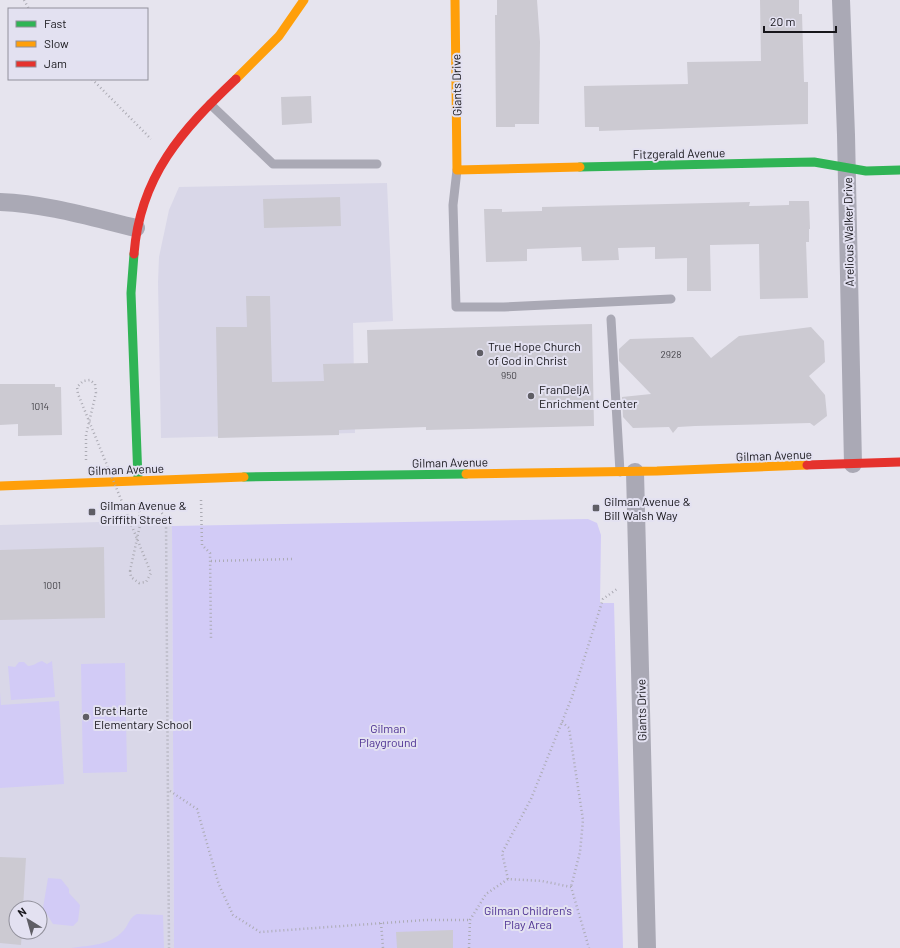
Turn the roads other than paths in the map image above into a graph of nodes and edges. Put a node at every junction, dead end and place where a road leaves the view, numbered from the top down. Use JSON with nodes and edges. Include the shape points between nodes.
{"nodes":[{"id":1,"x":304,"y":0,"type":"edge"},
{"id":2,"x":455,"y":0,"type":"edge"},
{"id":3,"x":841,"y":0,"type":"edge"},
{"id":4,"x":210,"y":104,"type":"junction"},
{"id":5,"x":377,"y":164,"type":"dead end"},
{"id":6,"x":847,"y":168,"type":"junction"},
{"id":7,"x":457,"y":170,"type":"junction"},
{"id":8,"x":900,"y":170,"type":"edge"},
{"id":9,"x":0,"y":202,"type":"edge"},
{"id":10,"x":136,"y":228,"type":"junction"},
{"id":11,"x":671,"y":299,"type":"dead end"},
{"id":12,"x":611,"y":319,"type":"dead end"},
{"id":13,"x":900,"y":462,"type":"edge"},
{"id":14,"x":853,"y":464,"type":"junction"},
{"id":15,"x":628,"y":472,"type":"junction"},
{"id":16,"x":138,"y":480,"type":"junction"},
{"id":17,"x":0,"y":486,"type":"edge"},
{"id":18,"x":647,"y":948,"type":"edge"}],
"edges":[{"from":1,"to":4,"type":"street","via":[[279,36]]},
{"from":2,"to":7,"type":"street","name":"Giants Drive"},
{"from":3,"to":6,"type":"street","name":"Arelious Walker Drive"},
{"from":4,"to":5,"type":"lane","via":[[273,164]]},
{"from":4,"to":10,"type":"street","via":[[169,151],[144,201]]},
{"from":6,"to":7,"type":"street","name":"Fitzgerald Avenue","via":[[814,162]]},
{"from":6,"to":8,"type":"street","name":"Fitzgerald Avenue","via":[[866,171]]},
{"from":6,"to":14,"type":"street","name":"Arelious Walker Drive"},
{"from":7,"to":11,"type":"lane","via":[[453,205],[456,307]]},
{"from":9,"to":10,"type":"street","via":[[30,203]]},
{"from":10,"to":16,"type":"street","via":[[131,293]]},
{"from":12,"to":15,"type":"lane"},
{"from":13,"to":14,"type":"street","name":"Gilman Avenue"},
{"from":14,"to":15,"type":"street","name":"Gilman Avenue"},
{"from":15,"to":16,"type":"street","name":"Gilman Avenue"},
{"from":15,"to":18,"type":"street","name":"Giants Drive","via":[[638,576]]},
{"from":16,"to":17,"type":"street","name":"Gilman Avenue"}]}
